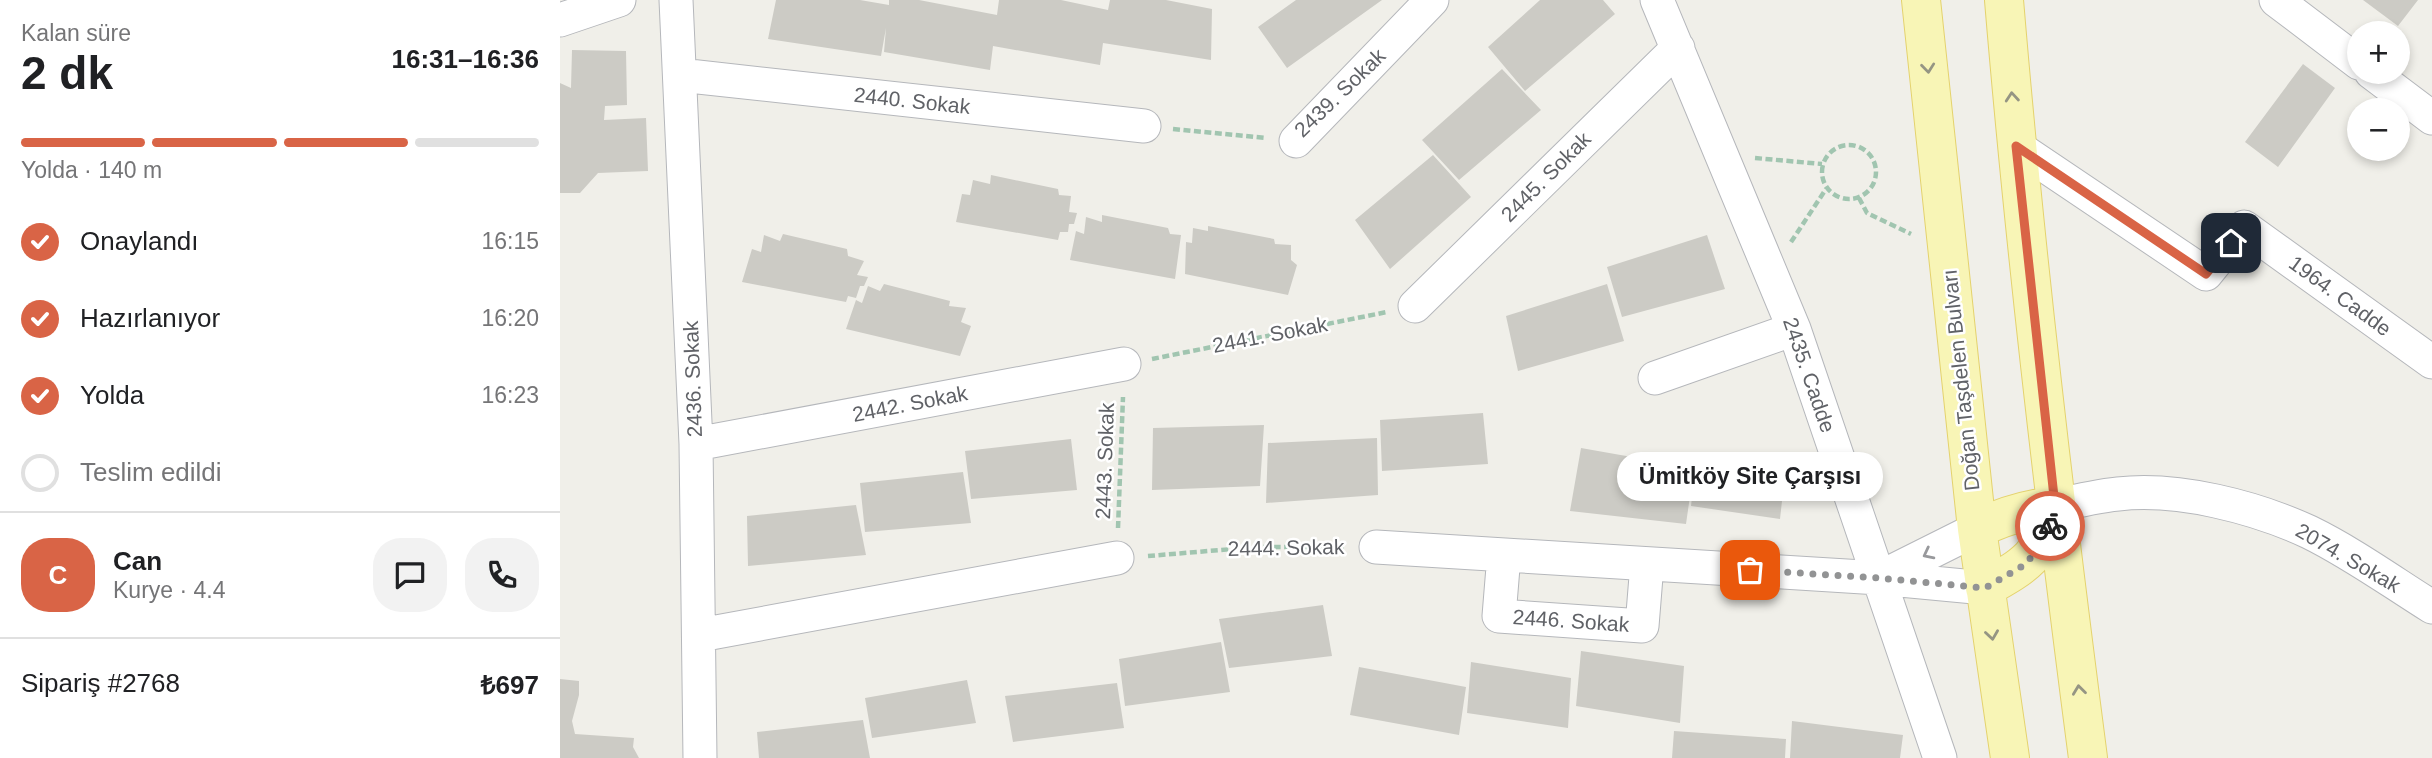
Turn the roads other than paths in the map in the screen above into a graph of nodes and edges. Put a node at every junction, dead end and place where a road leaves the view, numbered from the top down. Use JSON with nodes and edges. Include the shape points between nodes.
{"nodes":[{"id":1,"x":619,"y":0,"type":"edge"},
{"id":2,"x":676,"y":0,"type":"edge"},
{"id":3,"x":1432,"y":0,"type":"edge"},
{"id":4,"x":1657,"y":0,"type":"edge"},
{"id":5,"x":1921,"y":0,"type":"edge"},
{"id":6,"x":2004,"y":0,"type":"edge"},
{"id":7,"x":2276,"y":0,"type":"edge"},
{"id":8,"x":560,"y":20,"type":"edge"},
{"id":9,"x":1678,"y":48,"type":"junction"},
{"id":10,"x":2347,"y":54,"type":"edge"},
{"id":11,"x":680,"y":75,"type":"junction"},
{"id":12,"x":2387,"y":84,"type":"edge"},
{"id":13,"x":2432,"y":118,"type":"edge"},
{"id":14,"x":1144,"y":126,"type":"road end"},
{"id":15,"x":1296,"y":141,"type":"road end"},
{"id":16,"x":2016,"y":146,"type":"junction"},
{"id":17,"x":1415,"y":306,"type":"road end"},
{"id":18,"x":1794,"y":329,"type":"junction"},
{"id":19,"x":2432,"y":362,"type":"edge"},
{"id":20,"x":1124,"y":364,"type":"road end"},
{"id":21,"x":1655,"y":377,"type":"dead end"},
{"id":22,"x":696,"y":444,"type":"junction"},
{"id":23,"x":2055,"y":506,"type":"junction"},
{"id":24,"x":1977,"y":529,"type":"junction"},
{"id":25,"x":1376,"y":547,"type":"road end"},
{"id":26,"x":1504,"y":555,"type":"junction"},
{"id":27,"x":1117,"y":558,"type":"road end"},
{"id":28,"x":1647,"y":564,"type":"junction"},
{"id":29,"x":1879,"y":578,"type":"junction"},
{"id":30,"x":1985,"y":588,"type":"junction"},
{"id":31,"x":2432,"y":607,"type":"edge"},
{"id":32,"x":700,"y":635,"type":"junction"},
{"id":33,"x":700,"y":758,"type":"edge"},
{"id":34,"x":1940,"y":758,"type":"edge"},
{"id":35,"x":2010,"y":758,"type":"edge"},
{"id":36,"x":2088,"y":758,"type":"edge"}],
"edges":[{"from":1,"to":8,"type":"street"},
{"from":2,"to":11,"type":"street","name":"2436. Sokak"},
{"from":3,"to":15,"type":"street","name":"2439. Sokak"},
{"from":4,"to":9,"type":"street","name":"2435. Cadde"},
{"from":5,"to":24,"type":"main road","name":"Doğan Taşdelen Bulvarı","one_way":true},
{"from":16,"to":6,"type":"main road","one_way":true},
{"from":7,"to":10,"type":"street"},
{"from":9,"to":17,"type":"street","name":"2445. Sokak"},
{"from":9,"to":18,"type":"street","name":"2435. Cadde"},
{"from":11,"to":14,"type":"street","name":"2440. Sokak"},
{"from":11,"to":22,"type":"street","name":"2436. Sokak"},
{"from":12,"to":13,"type":"street"},
{"from":16,"to":19,"type":"street","name":"1964. Cadde","via":[[2206,274],[2244,227]]},
{"from":16,"to":23,"type":"main road"},
{"from":18,"to":21,"type":"street"},
{"from":18,"to":29,"type":"street","name":"2435. Cadde"},
{"from":20,"to":22,"type":"street","name":"2442. Sokak"},
{"from":22,"to":32,"type":"street","name":"2436. Sokak"},
{"from":23,"to":24,"type":"main road","via":[[2018,511]]},
{"from":23,"to":30,"type":"main road","via":[[2037,552]]},
{"from":23,"to":31,"type":"street","name":"2074. Sokak","via":[[2120,493],[2151,493],[2210,500],[2260,513],[2321,539]]},
{"from":36,"to":23,"type":"main road","one_way":true},
{"from":24,"to":29,"type":"street","one_way":true},
{"from":24,"to":30,"type":"main road","name":"Doğan Taşdelen Bulvarı"},
{"from":25,"to":26,"type":"street"},
{"from":26,"to":28,"type":"street"},
{"from":26,"to":28,"type":"street","name":"2446. Sokak","via":[[1499,616],[1642,626]]},
{"from":27,"to":32,"type":"street"},
{"from":28,"to":29,"type":"street"},
{"from":29,"to":30,"type":"street"},
{"from":29,"to":34,"type":"street","name":"2435. Cadde"},
{"from":30,"to":35,"type":"main road","name":"Doğan Taşdelen Bulvarı","one_way":true},
{"from":32,"to":33,"type":"street","name":"2436. Sokak"}]}
